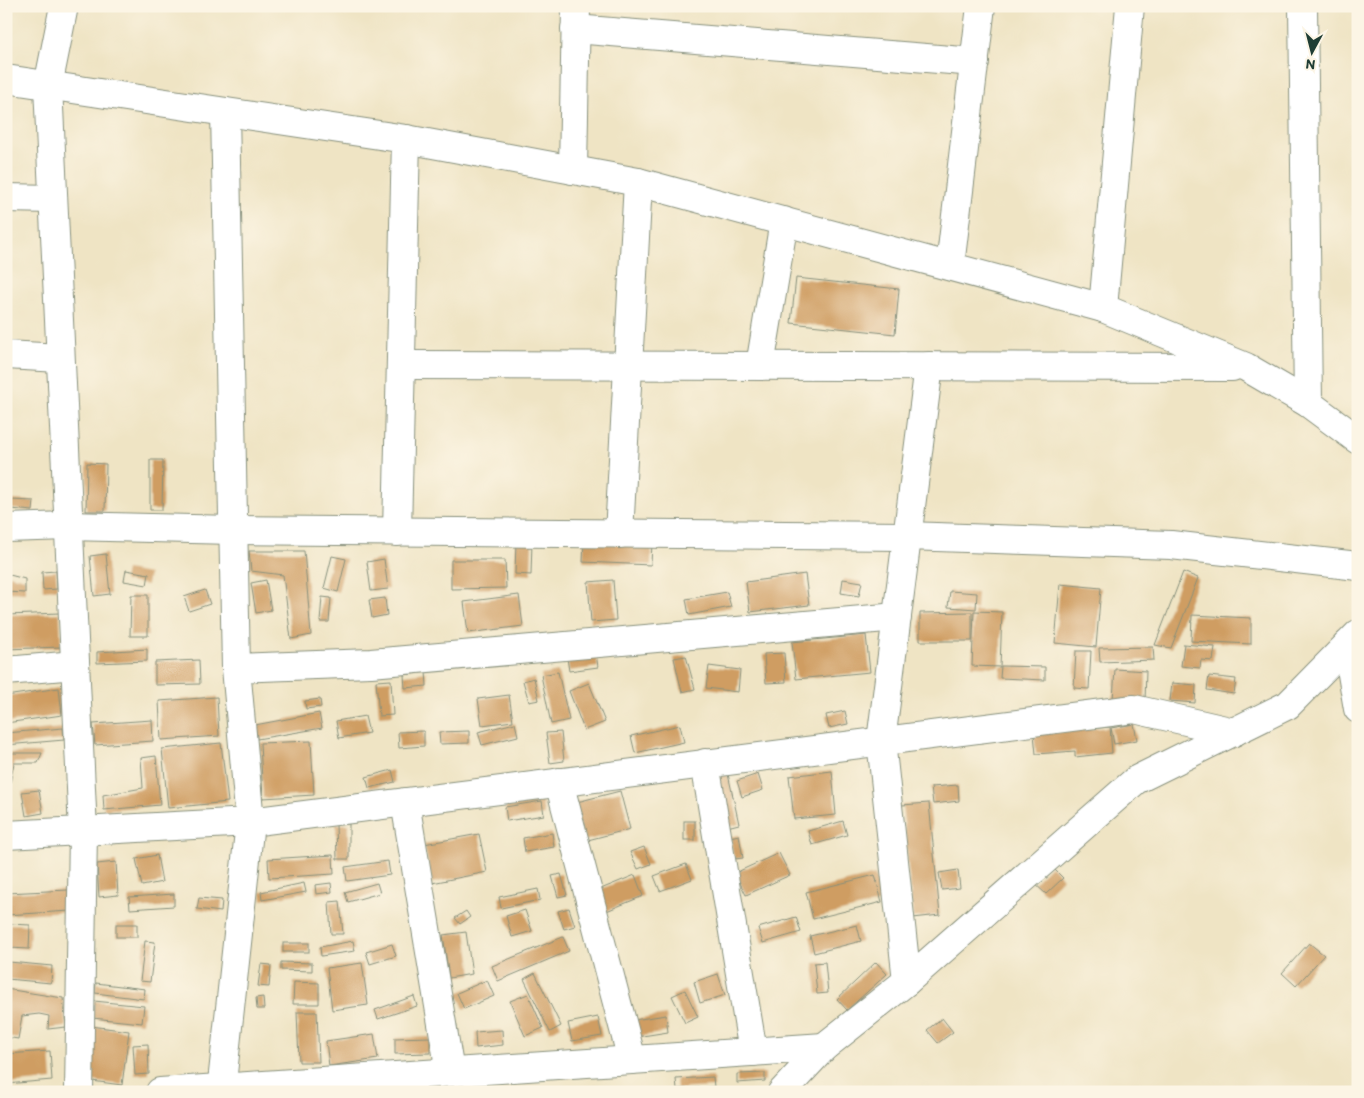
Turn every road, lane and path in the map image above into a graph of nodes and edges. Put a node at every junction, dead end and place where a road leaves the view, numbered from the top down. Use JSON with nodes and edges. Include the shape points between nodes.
{"nodes":[{"id":1,"x":64,"y":6,"type":"edge"},
{"id":2,"x":981,"y":6,"type":"edge"},
{"id":3,"x":1130,"y":6,"type":"edge"},
{"id":4,"x":1302,"y":6,"type":"edge"},
{"id":5,"x":576,"y":18,"type":"edge"},
{"id":6,"x":975,"y":62,"type":"junction"},
{"id":7,"x":6,"y":79,"type":"edge"},
{"id":8,"x":48,"y":86,"type":"junction"},
{"id":9,"x":225,"y":112,"type":"junction"},
{"id":10,"x":406,"y":139,"type":"junction"},
{"id":11,"x":573,"y":170,"type":"junction"},
{"id":12,"x":638,"y":182,"type":"junction"},
{"id":13,"x":6,"y":198,"type":"edge"},
{"id":14,"x":53,"y":199,"type":"junction"},
{"id":15,"x":784,"y":221,"type":"junction"},
{"id":16,"x":950,"y":266,"type":"junction"},
{"id":17,"x":1102,"y":308,"type":"junction"},
{"id":18,"x":6,"y":355,"type":"edge"},
{"id":19,"x":60,"y":358,"type":"junction"},
{"id":20,"x":401,"y":365,"type":"junction"},
{"id":21,"x":628,"y":366,"type":"junction"},
{"id":22,"x":760,"y":366,"type":"junction"},
{"id":23,"x":929,"y":366,"type":"junction"},
{"id":24,"x":1246,"y":367,"type":"junction"},
{"id":25,"x":1308,"y":403,"type":"junction"},
{"id":26,"x":1358,"y":440,"type":"edge"},
{"id":27,"x":68,"y":526,"type":"junction"},
{"id":28,"x":6,"y":528,"type":"edge"},
{"id":29,"x":233,"y":530,"type":"junction"},
{"id":30,"x":398,"y":532,"type":"junction"},
{"id":31,"x":619,"y":534,"type":"junction"},
{"id":32,"x":907,"y":536,"type":"junction"},
{"id":33,"x":1358,"y":566,"type":"edge"},
{"id":34,"x":897,"y":617,"type":"junction"},
{"id":35,"x":1352,"y":640,"type":"edge"},
{"id":36,"x":75,"y":665,"type":"junction"},
{"id":37,"x":236,"y":668,"type":"junction"},
{"id":38,"x":6,"y":671,"type":"edge"},
{"id":39,"x":1358,"y":709,"type":"edge"},
{"id":40,"x":1234,"y":732,"type":"junction"},
{"id":41,"x":881,"y":741,"type":"junction"},
{"id":42,"x":706,"y":763,"type":"junction"},
{"id":43,"x":559,"y":782,"type":"junction"},
{"id":44,"x":405,"y":802,"type":"junction"},
{"id":45,"x":250,"y":822,"type":"junction"},
{"id":46,"x":83,"y":831,"type":"junction"},
{"id":47,"x":6,"y":835,"type":"edge"},
{"id":48,"x":907,"y":981,"type":"junction"},
{"id":49,"x":824,"y":1047,"type":"junction"},
{"id":50,"x":753,"y":1052,"type":"junction"},
{"id":51,"x":632,"y":1060,"type":"junction"},
{"id":52,"x":450,"y":1072,"type":"junction"},
{"id":53,"x":220,"y":1090,"type":"edge"},
{"id":54,"x":78,"y":1092,"type":"edge"},
{"id":55,"x":160,"y":1092,"type":"edge"},
{"id":56,"x":782,"y":1092,"type":"edge"}],
"edges":[{"from":1,"to":8,"type":"street"},
{"from":2,"to":6,"type":"street"},
{"from":3,"to":17,"type":"street"},
{"from":4,"to":25,"type":"street"},
{"from":5,"to":6,"type":"street"},
{"from":5,"to":11,"type":"street"},
{"from":6,"to":16,"type":"street"},
{"from":7,"to":8,"type":"street"},
{"from":8,"to":9,"type":"street"},
{"from":8,"to":14,"type":"street"},
{"from":9,"to":10,"type":"street"},
{"from":9,"to":29,"type":"street"},
{"from":10,"to":11,"type":"street"},
{"from":10,"to":20,"type":"street"},
{"from":11,"to":12,"type":"street"},
{"from":12,"to":15,"type":"street"},
{"from":12,"to":21,"type":"street"},
{"from":13,"to":14,"type":"street"},
{"from":14,"to":19,"type":"street"},
{"from":15,"to":16,"type":"street"},
{"from":15,"to":22,"type":"street"},
{"from":16,"to":17,"type":"street"},
{"from":17,"to":24,"type":"street"},
{"from":18,"to":19,"type":"street"},
{"from":19,"to":27,"type":"street"},
{"from":20,"to":21,"type":"street"},
{"from":20,"to":30,"type":"street"},
{"from":21,"to":22,"type":"street"},
{"from":21,"to":31,"type":"street"},
{"from":22,"to":23,"type":"street"},
{"from":23,"to":24,"type":"street"},
{"from":23,"to":32,"type":"street"},
{"from":24,"to":25,"type":"street"},
{"from":25,"to":26,"type":"street"},
{"from":27,"to":28,"type":"street"},
{"from":27,"to":29,"type":"street"},
{"from":27,"to":36,"type":"street"},
{"from":29,"to":30,"type":"street"},
{"from":29,"to":37,"type":"street"},
{"from":30,"to":31,"type":"street"},
{"from":31,"to":32,"type":"street"},
{"from":32,"to":33,"type":"street","via":[[1171,545]]},
{"from":32,"to":34,"type":"street"},
{"from":34,"to":37,"type":"street","via":[[371,663]]},
{"from":34,"to":41,"type":"street"},
{"from":35,"to":39,"type":"street"},
{"from":35,"to":40,"type":"street","via":[[1288,705]]},
{"from":36,"to":38,"type":"street"},
{"from":36,"to":46,"type":"street"},
{"from":37,"to":45,"type":"street"},
{"from":40,"to":41,"type":"street","via":[[1134,709]]},
{"from":40,"to":48,"type":"street","via":[[1136,780]]},
{"from":41,"to":42,"type":"street"},
{"from":41,"to":48,"type":"street"},
{"from":42,"to":43,"type":"street"},
{"from":42,"to":50,"type":"street"},
{"from":43,"to":44,"type":"street"},
{"from":43,"to":51,"type":"street"},
{"from":44,"to":45,"type":"street"},
{"from":44,"to":52,"type":"street"},
{"from":45,"to":46,"type":"street"},
{"from":45,"to":53,"type":"street"},
{"from":46,"to":47,"type":"street"},
{"from":46,"to":54,"type":"street"},
{"from":48,"to":49,"type":"street"},
{"from":49,"to":50,"type":"street"},
{"from":49,"to":56,"type":"street"},
{"from":50,"to":51,"type":"street"},
{"from":51,"to":52,"type":"street"},
{"from":52,"to":53,"type":"street"},
{"from":53,"to":55,"type":"street"}]}
